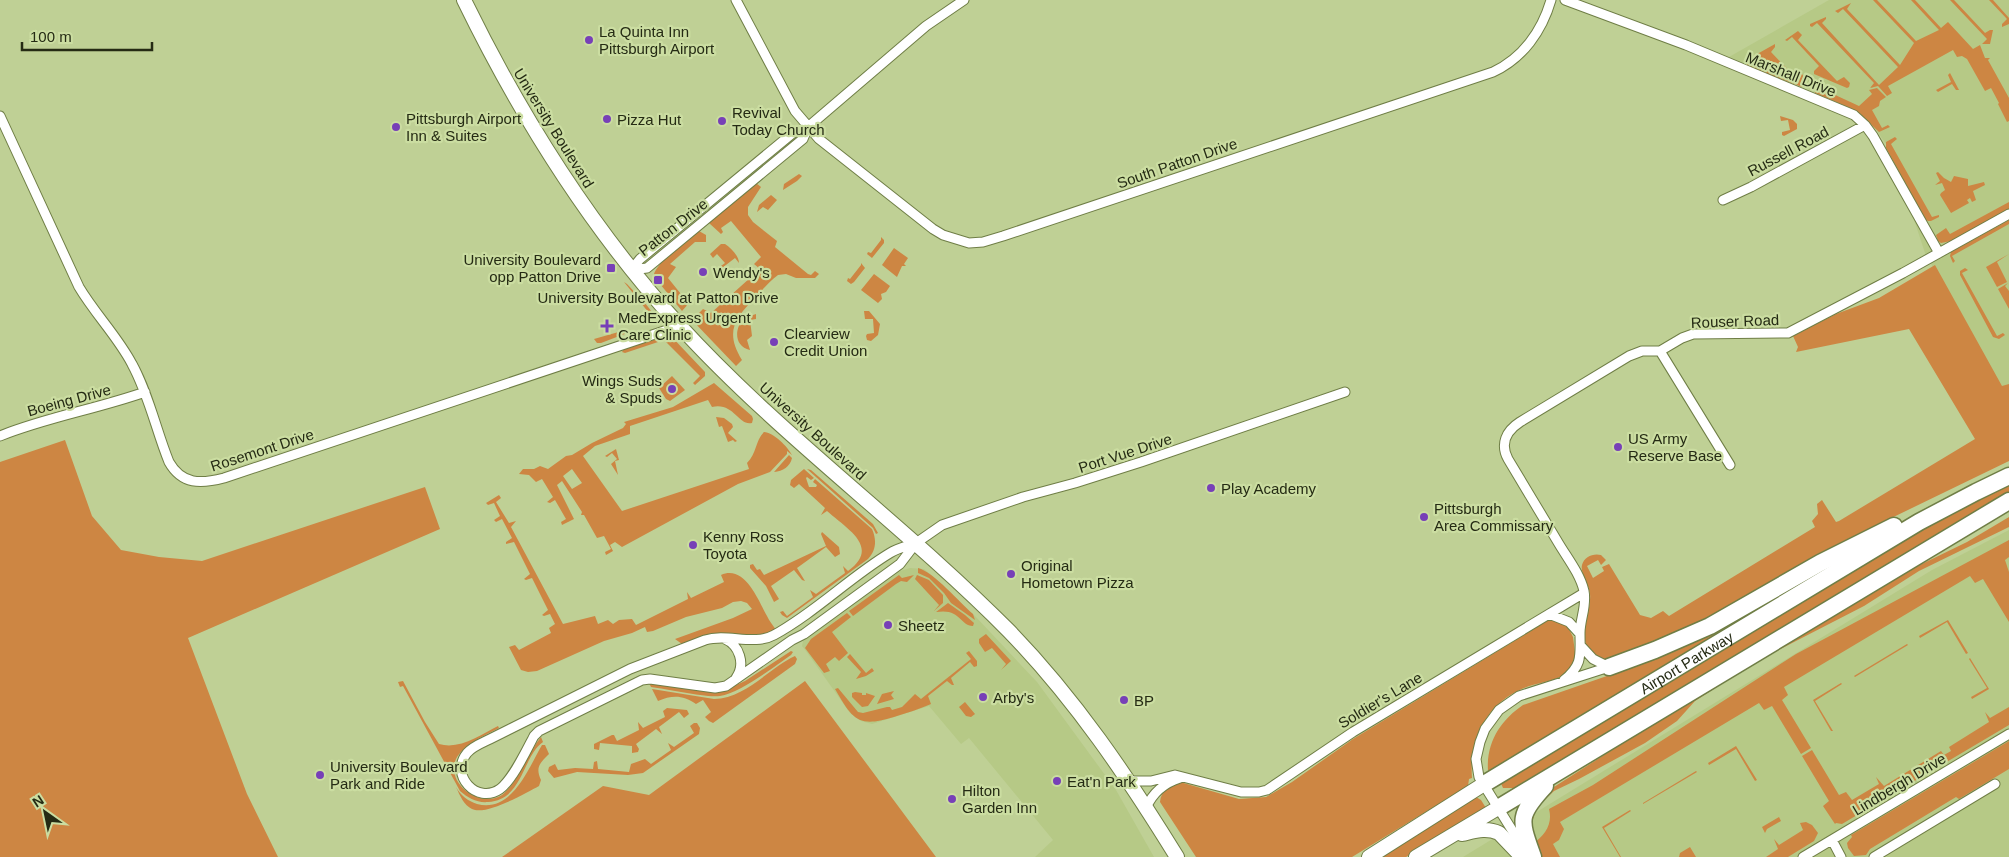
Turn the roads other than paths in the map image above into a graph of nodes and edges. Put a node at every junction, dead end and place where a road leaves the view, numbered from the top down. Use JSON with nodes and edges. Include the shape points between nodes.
{"nodes":[{"id":1,"x":464,"y":0,"type":"edge"},
{"id":2,"x":736,"y":0,"type":"edge"},
{"id":3,"x":964,"y":0,"type":"edge"},
{"id":4,"x":1551,"y":0,"type":"edge"},
{"id":5,"x":1566,"y":0,"type":"edge"},
{"id":6,"x":0,"y":116,"type":"edge"},
{"id":7,"x":1865,"y":125,"type":"junction"},
{"id":8,"x":808,"y":127,"type":"junction"},
{"id":9,"x":1723,"y":200,"type":"dead end"},
{"id":10,"x":2009,"y":214,"type":"edge"},
{"id":11,"x":1939,"y":253,"type":"junction"},
{"id":12,"x":631,"y":270,"type":"junction"},
{"id":13,"x":679,"y":326,"type":"junction"},
{"id":14,"x":1660,"y":351,"type":"junction"},
{"id":15,"x":145,"y":392,"type":"junction"},
{"id":16,"x":1345,"y":392,"type":"dead end"},
{"id":17,"x":0,"y":436,"type":"edge"},
{"id":18,"x":1730,"y":465,"type":"dead end"},
{"id":19,"x":2007,"y":477,"type":"edge"},
{"id":20,"x":2009,"y":501,"type":"edge"},
{"id":21,"x":916,"y":543,"type":"junction"},
{"id":22,"x":1584,"y":593,"type":"junction"},
{"id":23,"x":1549,"y":614,"type":"junction"},
{"id":24,"x":1580,"y":634,"type":"junction"},
{"id":25,"x":721,"y":638,"type":"junction"},
{"id":26,"x":1581,"y":646,"type":"junction"},
{"id":27,"x":1609,"y":666,"type":"junction"},
{"id":28,"x":734,"y":680,"type":"junction"},
{"id":29,"x":1564,"y":680,"type":"junction"},
{"id":30,"x":2009,"y":734,"type":"edge"},
{"id":31,"x":1562,"y":769,"type":"junction"},
{"id":32,"x":1183,"y":777,"type":"junction"},
{"id":33,"x":1130,"y":781,"type":"junction"},
{"id":34,"x":1484,"y":784,"type":"junction"},
{"id":35,"x":1996,"y":784,"type":"dead end"},
{"id":36,"x":1146,"y":808,"type":"junction"},
{"id":37,"x":1498,"y":808,"type":"junction"},
{"id":38,"x":1451,"y":836,"type":"junction"},
{"id":39,"x":1832,"y":840,"type":"junction"},
{"id":40,"x":1177,"y":857,"type":"edge"},
{"id":41,"x":1369,"y":857,"type":"edge"},
{"id":42,"x":1416,"y":857,"type":"edge"},
{"id":43,"x":1522,"y":857,"type":"edge"},
{"id":44,"x":1528,"y":857,"type":"edge"},
{"id":45,"x":1532,"y":857,"type":"edge"},
{"id":46,"x":1803,"y":857,"type":"edge"},
{"id":47,"x":1841,"y":857,"type":"edge"},
{"id":48,"x":1874,"y":857,"type":"edge"}],
"edges":[{"from":1,"to":12,"type":"main road","name":"University Boulevard","via":[[534,132]]},
{"from":2,"to":8,"type":"street","name":"South Patton Drive","via":[[795,110]]},
{"from":3,"to":8,"type":"street","name":"Patton Drive","via":[[926,26]]},
{"from":4,"to":8,"type":"street","name":"South Patton Drive","via":[[1525,50],[1512,62],[1493,72],[983,242],[961,242],[933,229]]},
{"from":5,"to":7,"type":"street","name":"Marshall Drive","via":[[1842,109]]},
{"from":6,"to":15,"type":"street","name":"Rosemont Drive","via":[[79,287],[131,362]]},
{"from":7,"to":9,"type":"street","name":"Russell Road"},
{"from":7,"to":11,"type":"street","name":"Marshall Drive"},
{"from":8,"to":12,"type":"street","name":"Patton Drive","via":[[804,140],[655,262],[647,268]]},
{"from":10,"to":11,"type":"street","name":"Rouser Road"},
{"from":11,"to":14,"type":"street","name":"Rouser Road","via":[[1788,333],[1693,334]]},
{"from":12,"to":13,"type":"main road","name":"University Boulevard"},
{"from":13,"to":15,"type":"street","name":"Rosemont Drive","via":[[206,482],[184,478],[174,470]]},
{"from":13,"to":21,"type":"main road","name":"University Boulevard","via":[[770,415]]},
{"from":14,"to":18,"type":"street"},
{"from":14,"to":22,"type":"street","via":[[1642,351],[1629,356],[1520,422],[1506,435],[1504,449],[1508,459],[1577,575]]},
{"from":15,"to":17,"type":"street","name":"Boeing Drive","via":[[39,421]]},
{"from":16,"to":21,"type":"street","name":"Port Vue Drive","via":[[949,523]]},
{"from":19,"to":27,"type":"highway","via":[[1882,532],[1703,629]]},
{"from":19,"to":34,"type":"highway","name":"Airport Parkway","via":[[1919,522]]},
{"from":20,"to":31,"type":"highway","name":"Airport Parkway"},
{"from":21,"to":25,"type":"street","via":[[892,552],[796,623],[772,636]]},
{"from":21,"to":28,"type":"street","via":[[900,564]]},
{"from":21,"to":33,"type":"main road","name":"University Boulevard","via":[[1046,671]]},
{"from":22,"to":23,"type":"street","name":"Soldier's Lane"},
{"from":22,"to":24,"type":"street"},
{"from":23,"to":24,"type":"street","via":[[1569,622]]},
{"from":23,"to":32,"type":"street","name":"Soldier's Lane","via":[[1353,732],[1267,790],[1241,792]]},
{"from":24,"to":26,"type":"street"},
{"from":25,"to":28,"type":"street","via":[[733,644],[739,653],[740,674]]},
{"from":25,"to":28,"type":"street","via":[[705,640],[630,669],[475,747],[463,760],[463,778],[479,792],[498,790],[507,782],[539,731],[642,680],[650,678],[715,688]]},
{"from":26,"to":27,"type":"street","via":[[1593,659]]},
{"from":26,"to":29,"type":"street","via":[[1577,668]]},
{"from":27,"to":29,"type":"street"},
{"from":29,"to":34,"type":"street","via":[[1519,696],[1492,719],[1476,758],[1479,777]]},
{"from":30,"to":39,"type":"street","name":"Lindbergh Drive"},
{"from":31,"to":37,"type":"highway","name":"Airport Parkway"},
{"from":31,"to":45,"type":"highway","via":[[1524,813],[1523,830]]},
{"from":32,"to":33,"type":"street","name":"Soldier's Lane"},
{"from":32,"to":36,"type":"street","via":[[1168,783],[1152,796]]},
{"from":33,"to":36,"type":"main road","name":"University Boulevard"},
{"from":34,"to":37,"type":"street"},
{"from":34,"to":41,"type":"main road","name":"Airport Parkway"},
{"from":35,"to":48,"type":"street"},
{"from":36,"to":40,"type":"main road","name":"University Boulevard"},
{"from":37,"to":38,"type":"main road","name":"Airport Parkway"},
{"from":37,"to":44,"type":"street"},
{"from":38,"to":42,"type":"main road","name":"Airport Parkway"},
{"from":38,"to":43,"type":"main road","via":[[1491,830],[1499,833]]},
{"from":39,"to":46,"type":"street","name":"Lindbergh Drive"},
{"from":39,"to":47,"type":"street"}]}
